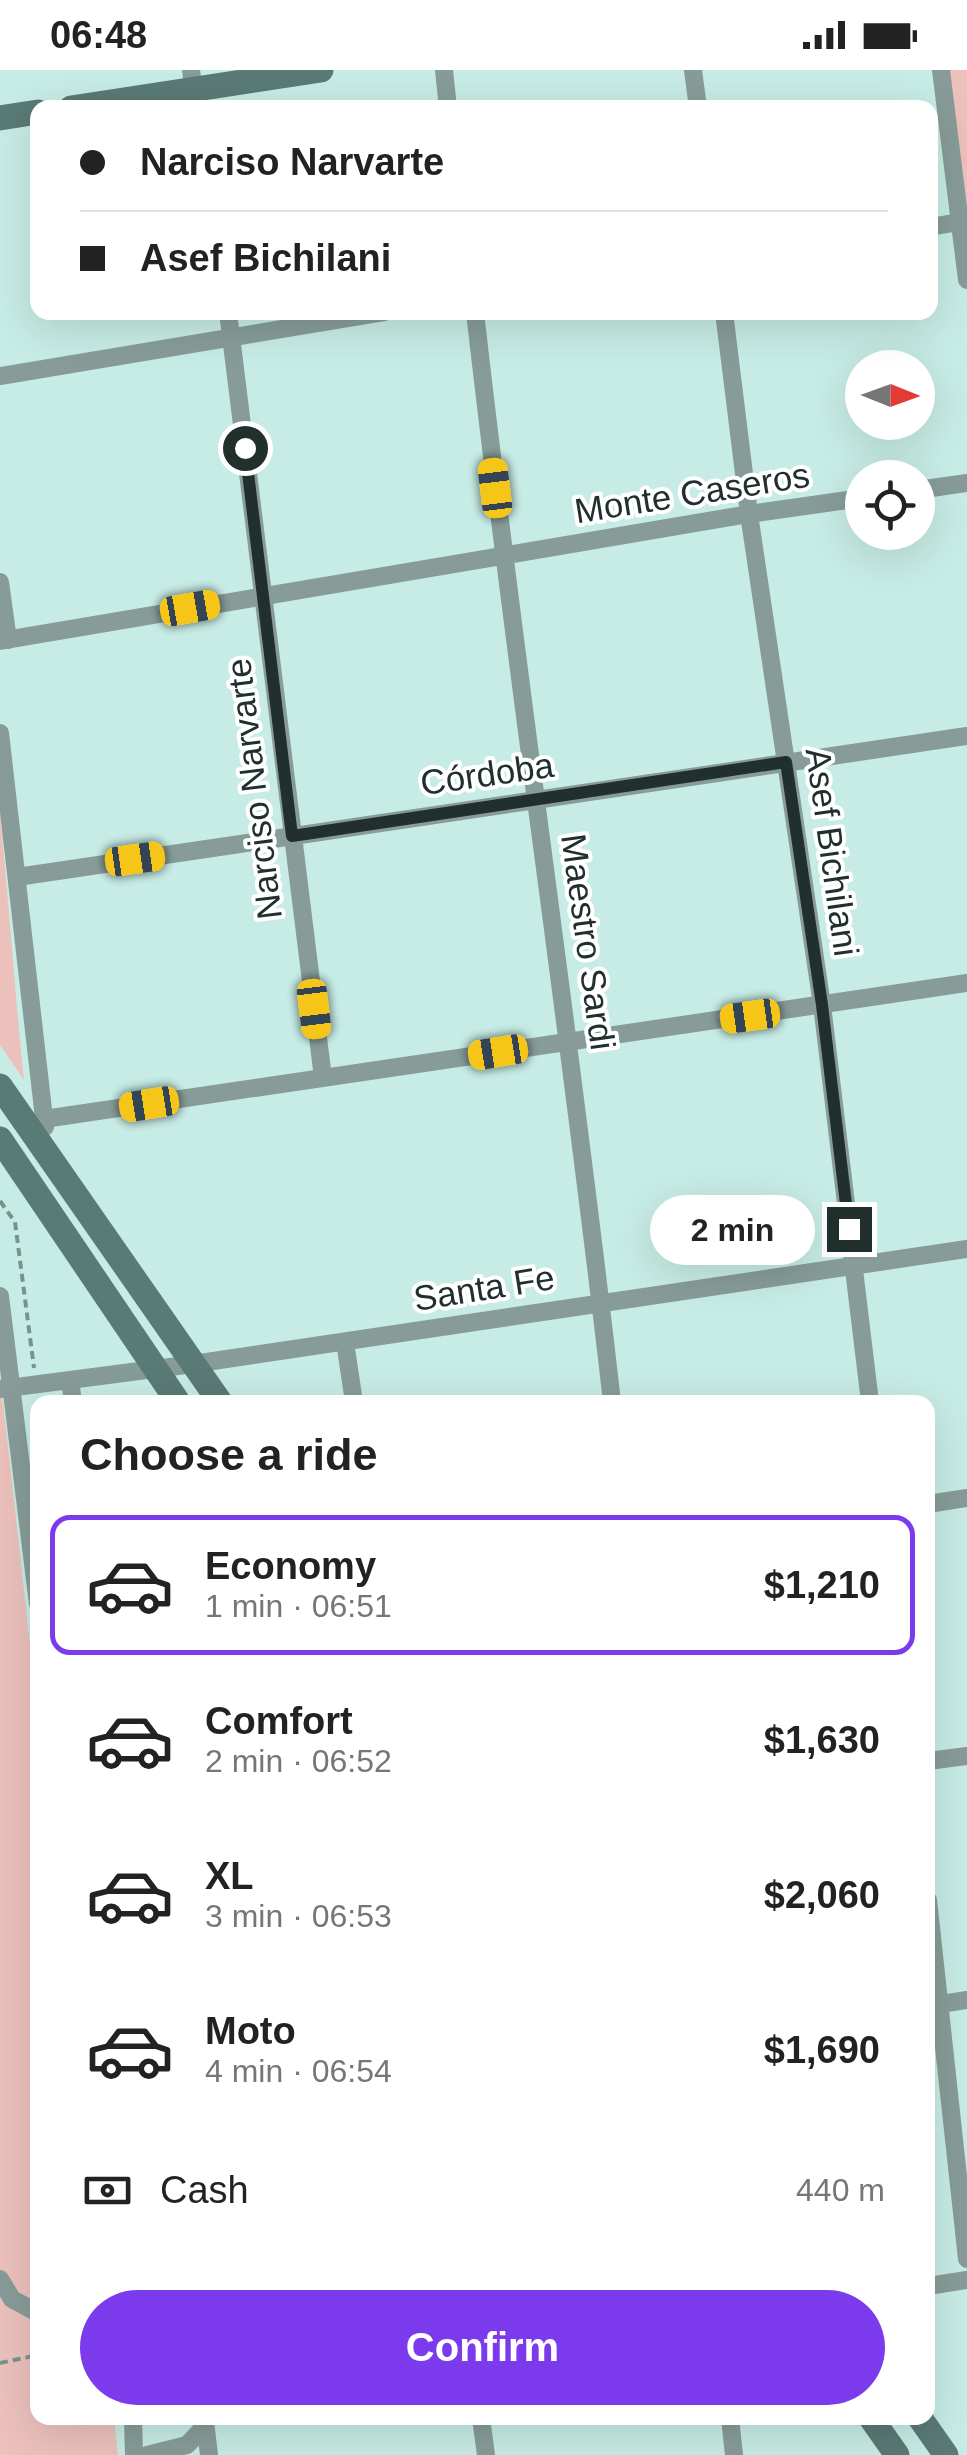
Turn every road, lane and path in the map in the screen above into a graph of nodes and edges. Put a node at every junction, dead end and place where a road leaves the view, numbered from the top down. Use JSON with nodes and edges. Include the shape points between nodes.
{"nodes":[{"id":1,"x":321,"y":70,"type":"edge"},
{"id":2,"x":444,"y":70,"type":"edge"},
{"id":3,"x":694,"y":70,"type":"edge"},
{"id":4,"x":940,"y":70,"type":"edge"},
{"id":5,"x":194,"y":89,"type":"edge"},
{"id":6,"x":123,"y":100,"type":"edge"},
{"id":7,"x":447,"y":100,"type":"edge"},
{"id":8,"x":697,"y":100,"type":"edge"},
{"id":9,"x":30,"y":113,"type":"edge"},
{"id":10,"x":0,"y":118,"type":"edge"},
{"id":11,"x":959,"y":222,"type":"junction"},
{"id":12,"x":938,"y":226,"type":"edge"},
{"id":13,"x":967,"y":280,"type":"edge"},
{"id":14,"x":229,"y":320,"type":"edge"},
{"id":15,"x":337,"y":320,"type":"edge"},
{"id":16,"x":476,"y":320,"type":"edge"},
{"id":17,"x":725,"y":320,"type":"edge"},
{"id":18,"x":232,"y":338,"type":"junction"},
{"id":19,"x":0,"y":376,"type":"edge"},
{"id":20,"x":967,"y":483,"type":"edge"},
{"id":21,"x":935,"y":488,"type":"edge"},
{"id":22,"x":845,"y":500,"type":"edge"},
{"id":23,"x":749,"y":514,"type":"junction"},
{"id":24,"x":503,"y":558,"type":"junction"},
{"id":25,"x":0,"y":582,"type":"edge"},
{"id":26,"x":263,"y":596,"type":"junction"},
{"id":27,"x":4,"y":640,"type":"edge"},
{"id":28,"x":0,"y":734,"type":"edge"},
{"id":29,"x":967,"y":736,"type":"edge"},
{"id":30,"x":786,"y":762,"type":"junction"},
{"id":31,"x":535,"y":800,"type":"junction"},
{"id":32,"x":292,"y":836,"type":"junction"},
{"id":33,"x":17,"y":877,"type":"junction"},
{"id":34,"x":967,"y":984,"type":"edge"},
{"id":35,"x":822,"y":1005,"type":"junction"},
{"id":36,"x":569,"y":1042,"type":"junction"},
{"id":37,"x":323,"y":1078,"type":"junction"},
{"id":38,"x":4,"y":1101,"type":"edge"},
{"id":39,"x":44,"y":1119,"type":"junction"},
{"id":40,"x":0,"y":1139,"type":"edge"},
{"id":41,"x":48,"y":1157,"type":"junction"},
{"id":42,"x":0,"y":1200,"type":"edge"},
{"id":43,"x":967,"y":1249,"type":"edge"},
{"id":44,"x":116,"y":1254,"type":"junction"},
{"id":45,"x":853,"y":1266,"type":"junction"},
{"id":46,"x":91,"y":1274,"type":"junction"},
{"id":47,"x":0,"y":1296,"type":"edge"},
{"id":48,"x":601,"y":1303,"type":"junction"},
{"id":49,"x":345,"y":1342,"type":"junction"},
{"id":50,"x":193,"y":1364,"type":"junction"},
{"id":51,"x":156,"y":1369,"type":"junction"},
{"id":52,"x":70,"y":1380,"type":"junction"},
{"id":53,"x":36,"y":1385,"type":"junction"},
{"id":54,"x":6,"y":1388,"type":"edge"},
{"id":55,"x":72,"y":1395,"type":"edge"},
{"id":56,"x":173,"y":1395,"type":"edge"},
{"id":57,"x":215,"y":1395,"type":"edge"},
{"id":58,"x":353,"y":1395,"type":"edge"},
{"id":59,"x":611,"y":1395,"type":"edge"},
{"id":60,"x":869,"y":1395,"type":"edge"},
{"id":61,"x":967,"y":1498,"type":"edge"},
{"id":62,"x":935,"y":1503,"type":"edge"},
{"id":63,"x":30,"y":1550,"type":"edge"},
{"id":64,"x":967,"y":1756,"type":"edge"},
{"id":65,"x":935,"y":1760,"type":"edge"},
{"id":66,"x":967,"y":2000,"type":"edge"},
{"id":67,"x":935,"y":2005,"type":"edge"},
{"id":68,"x":935,"y":2020,"type":"edge"},
{"id":69,"x":967,"y":2259,"type":"edge"},
{"id":70,"x":0,"y":2278,"type":"edge"},
{"id":71,"x":967,"y":2280,"type":"edge"},
{"id":72,"x":935,"y":2285,"type":"edge"},
{"id":73,"x":30,"y":2309,"type":"edge"},
{"id":74,"x":30,"y":2356,"type":"edge"},
{"id":75,"x":0,"y":2362,"type":"edge"},
{"id":76,"x":132,"y":2425,"type":"edge"},
{"id":77,"x":203,"y":2425,"type":"edge"},
{"id":78,"x":205,"y":2425,"type":"edge"},
{"id":79,"x":481,"y":2425,"type":"edge"},
{"id":80,"x":731,"y":2425,"type":"edge"},
{"id":81,"x":876,"y":2425,"type":"edge"},
{"id":82,"x":925,"y":2425,"type":"edge"},
{"id":83,"x":134,"y":2455,"type":"edge"},
{"id":84,"x":146,"y":2455,"type":"edge"},
{"id":85,"x":209,"y":2455,"type":"edge"},
{"id":86,"x":486,"y":2455,"type":"edge"},
{"id":87,"x":734,"y":2455,"type":"edge"},
{"id":88,"x":897,"y":2455,"type":"edge"},
{"id":89,"x":946,"y":2455,"type":"edge"}],
"edges":[{"from":1,"to":5,"type":"main road"},
{"from":2,"to":7,"type":"street"},
{"from":3,"to":8,"type":"street"},
{"from":4,"to":11,"type":"street"},
{"from":5,"to":6,"type":"main road"},
{"from":9,"to":10,"type":"main road"},
{"from":11,"to":12,"type":"street"},
{"from":11,"to":13,"type":"street"},
{"from":14,"to":18,"type":"street","name":"Narciso Narvarte"},
{"from":15,"to":18,"type":"street"},
{"from":16,"to":24,"type":"street","name":"Maestro Sardi"},
{"from":17,"to":23,"type":"street","name":"Asef Bichilani"},
{"from":18,"to":19,"type":"street"},
{"from":18,"to":26,"type":"street","name":"Narciso Narvarte"},
{"from":20,"to":21,"type":"street"},
{"from":22,"to":23,"type":"street","name":"Monte Caseros"},
{"from":23,"to":24,"type":"street","name":"Monte Caseros"},
{"from":23,"to":30,"type":"street","name":"Asef Bichilani"},
{"from":24,"to":26,"type":"street","name":"Monte Caseros"},
{"from":24,"to":31,"type":"street","name":"Maestro Sardi"},
{"from":25,"to":27,"type":"street"},
{"from":26,"to":27,"type":"street","name":"Monte Caseros"},
{"from":26,"to":32,"type":"street","name":"Narciso Narvarte"},
{"from":28,"to":33,"type":"street"},
{"from":29,"to":30,"type":"street","name":"Córdoba"},
{"from":30,"to":31,"type":"street","name":"Córdoba"},
{"from":30,"to":35,"type":"street","name":"Asef Bichilani"},
{"from":31,"to":32,"type":"street","name":"Córdoba"},
{"from":31,"to":36,"type":"street","name":"Maestro Sardi"},
{"from":32,"to":33,"type":"street","name":"Córdoba"},
{"from":32,"to":37,"type":"street","name":"Narciso Narvarte"},
{"from":33,"to":39,"type":"street"},
{"from":34,"to":35,"type":"street"},
{"from":35,"to":36,"type":"street"},
{"from":35,"to":45,"type":"street","name":"Asef Bichilani"},
{"from":36,"to":37,"type":"street"},
{"from":36,"to":48,"type":"street","name":"Maestro Sardi"},
{"from":37,"to":39,"type":"street"},
{"from":38,"to":41,"type":"main road"},
{"from":39,"to":41,"type":"street"},
{"from":40,"to":46,"type":"main road"},
{"from":41,"to":44,"type":"main road"},
{"from":42,"to":53,"type":"path","via":[[15,1222]]},
{"from":43,"to":45,"type":"street","name":"Santa Fe"},
{"from":44,"to":46,"type":"main road"},
{"from":44,"to":50,"type":"main road"},
{"from":45,"to":48,"type":"street","name":"Santa Fe"},
{"from":45,"to":60,"type":"street","name":"Asef Bichilani"},
{"from":46,"to":51,"type":"main road"},
{"from":47,"to":54,"type":"street"},
{"from":48,"to":49,"type":"street","name":"Santa Fe"},
{"from":48,"to":59,"type":"street","name":"Maestro Sardi"},
{"from":49,"to":50,"type":"street","name":"Santa Fe"},
{"from":49,"to":58,"type":"street"},
{"from":50,"to":51,"type":"street","name":"Santa Fe"},
{"from":50,"to":57,"type":"main road"},
{"from":51,"to":52,"type":"street","name":"Santa Fe"},
{"from":51,"to":56,"type":"main road"},
{"from":52,"to":53,"type":"street","name":"Santa Fe"},
{"from":52,"to":55,"type":"street"},
{"from":53,"to":54,"type":"street","name":"Santa Fe"},
{"from":54,"to":63,"type":"street"},
{"from":61,"to":62,"type":"street"},
{"from":64,"to":65,"type":"street"},
{"from":66,"to":67,"type":"street"},
{"from":68,"to":69,"type":"street"},
{"from":70,"to":73,"type":"street","via":[[12,2299]]},
{"from":71,"to":72,"type":"street"},
{"from":74,"to":75,"type":"path"},
{"from":76,"to":83,"type":"street"},
{"from":77,"to":84,"type":"street","via":[[187,2445]]},
{"from":78,"to":85,"type":"street"},
{"from":79,"to":86,"type":"street"},
{"from":80,"to":87,"type":"street"},
{"from":81,"to":88,"type":"main road"},
{"from":82,"to":89,"type":"main road"}]}
